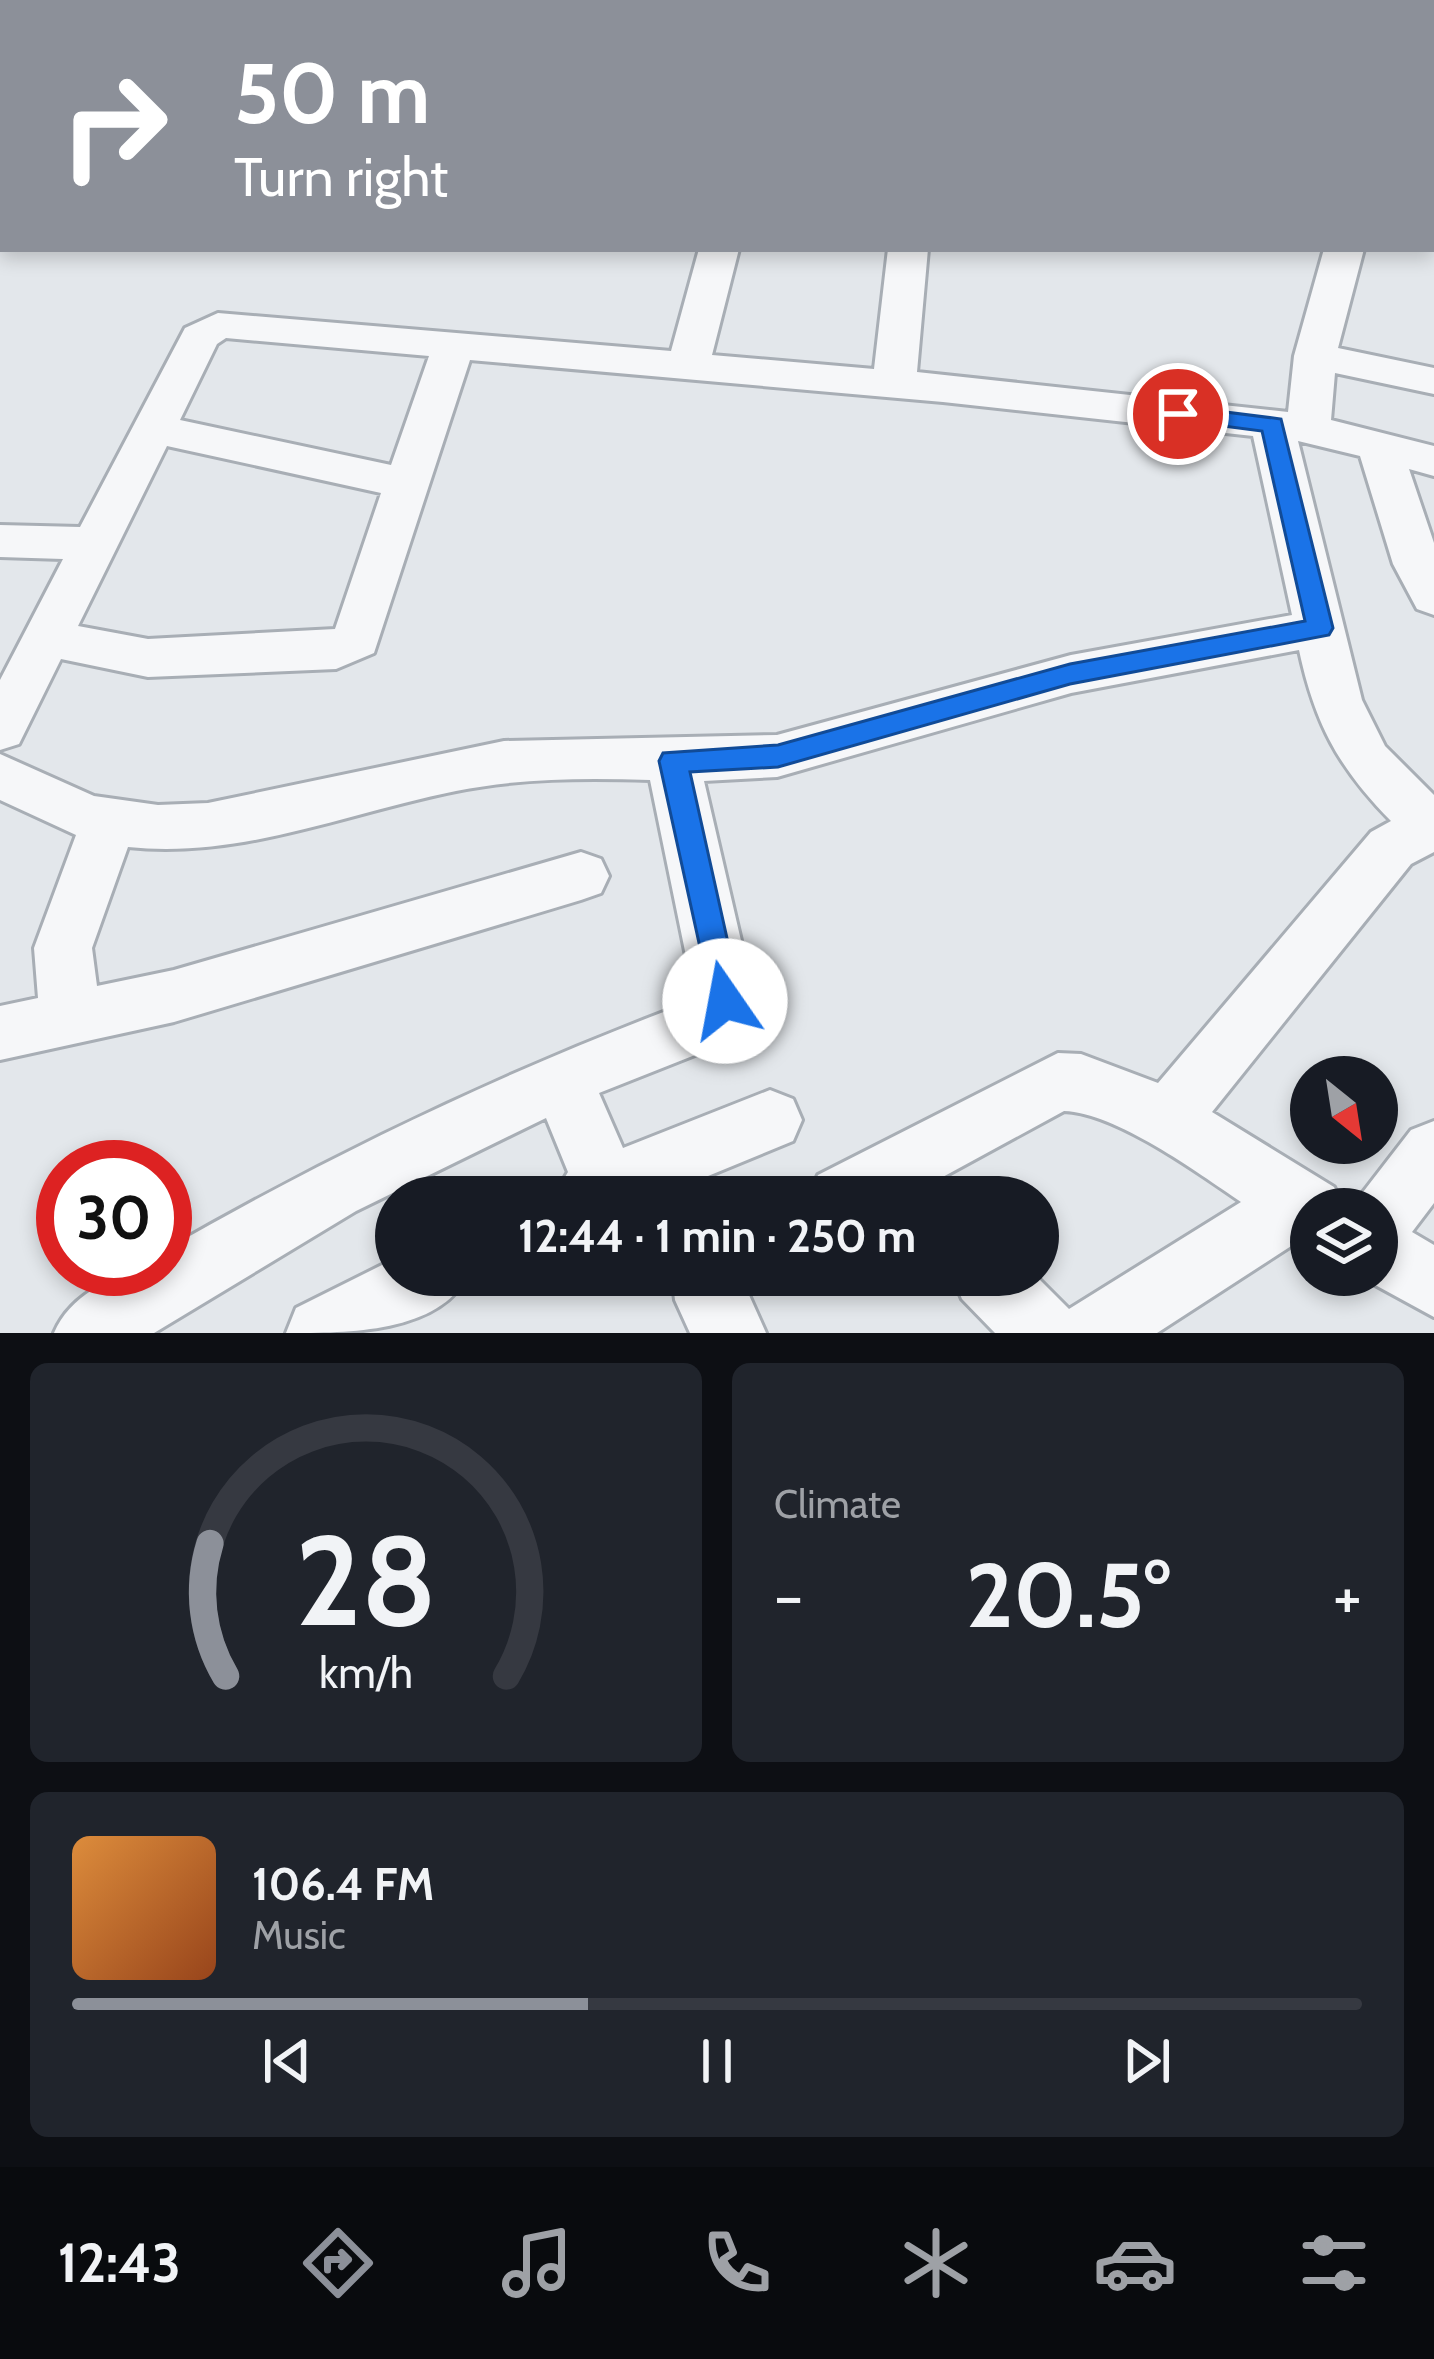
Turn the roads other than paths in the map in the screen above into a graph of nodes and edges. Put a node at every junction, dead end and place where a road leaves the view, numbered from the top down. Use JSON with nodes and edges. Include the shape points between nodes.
{"nodes":[{"id":1,"x":718,"y":252,"type":"edge"},
{"id":2,"x":908,"y":252,"type":"edge"},
{"id":3,"x":1343,"y":252,"type":"edge"},
{"id":4,"x":454,"y":344,"type":"junction"},
{"id":5,"x":1316,"y":356,"type":"junction"},
{"id":6,"x":688,"y":364,"type":"junction"},
{"id":7,"x":1434,"y":381,"type":"edge"},
{"id":8,"x":894,"y":383,"type":"junction"},
{"id":9,"x":1290,"y":426,"type":"junction"},
{"id":10,"x":154,"y":429,"type":"junction"},
{"id":11,"x":1378,"y":443,"type":"junction"},
{"id":12,"x":1434,"y":461,"type":"edge"},
{"id":13,"x":408,"y":484,"type":"junction"},
{"id":14,"x":0,"y":541,"type":"edge"},
{"id":15,"x":95,"y":544,"type":"junction"},
{"id":16,"x":1434,"y":597,"type":"edge"},
{"id":17,"x":1320,"y":628,"type":"junction"},
{"id":18,"x":47,"y":638,"type":"junction"},
{"id":19,"x":0,"y":730,"type":"edge"},
{"id":20,"x":674,"y":761,"type":"junction"},
{"id":21,"x":0,"y":775,"type":"edge"},
{"id":22,"x":109,"y":823,"type":"junction"},
{"id":23,"x":1432,"y":825,"type":"edge"},
{"id":24,"x":581,"y":876,"type":"dead end"},
{"id":25,"x":70,"y":1019,"type":"junction"},
{"id":26,"x":0,"y":1033,"type":"edge"},
{"id":27,"x":562,"y":1080,"type":"junction"},
{"id":28,"x":770,"y":1120,"type":"dead end"},
{"id":29,"x":1165,"y":1121,"type":"junction"},
{"id":30,"x":1434,"y":1151,"type":"edge"},
{"id":31,"x":592,"y":1176,"type":"edge"},
{"id":32,"x":634,"y":1176,"type":"edge"},
{"id":33,"x":902,"y":1176,"type":"edge"},
{"id":34,"x":1290,"y":1197,"type":"edge"},
{"id":35,"x":1398,"y":1198,"type":"edge"},
{"id":36,"x":1290,"y":1215,"type":"edge"},
{"id":37,"x":1398,"y":1261,"type":"edge"},
{"id":38,"x":1434,"y":1282,"type":"edge"},
{"id":39,"x":393,"y":1296,"type":"edge"},
{"id":40,"x":709,"y":1296,"type":"edge"},
{"id":41,"x":1007,"y":1296,"type":"edge"},
{"id":42,"x":89,"y":1333,"type":"edge"},
{"id":43,"x":321,"y":1333,"type":"edge"},
{"id":44,"x":731,"y":1333,"type":"edge"},
{"id":45,"x":1044,"y":1333,"type":"edge"},
{"id":46,"x":1094,"y":1333,"type":"edge"}],
"edges":[{"from":1,"to":6,"type":"street"},
{"from":2,"to":8,"type":"street"},
{"from":3,"to":5,"type":"street"},
{"from":4,"to":6,"type":"street"},
{"from":4,"to":10,"type":"street","via":[[218,325],[200,337]]},
{"from":4,"to":13,"type":"street"},
{"from":5,"to":7,"type":"street"},
{"from":5,"to":9,"type":"street"},
{"from":6,"to":8,"type":"street"},
{"from":8,"to":9,"type":"street"},
{"from":9,"to":11,"type":"street"},
{"from":9,"to":17,"type":"street"},
{"from":10,"to":13,"type":"street"},
{"from":10,"to":15,"type":"street"},
{"from":11,"to":12,"type":"street"},
{"from":11,"to":16,"type":"street"},
{"from":13,"to":18,"type":"street","via":[[361,631],[347,646],[148,658]]},
{"from":14,"to":15,"type":"street"},
{"from":15,"to":18,"type":"street"},
{"from":17,"to":20,"type":"street","via":[[1070,674],[778,756]]},
{"from":17,"to":23,"type":"street","via":[[1351,736],[1385,784]]},
{"from":18,"to":19,"type":"street"},
{"from":20,"to":22,"type":"street","via":[[499,762],[242,822]]},
{"from":20,"to":27,"type":"street","via":[[726,1011]]},
{"from":21,"to":22,"type":"street"},
{"from":22,"to":25,"type":"street","via":[[64,948]]},
{"from":23,"to":29,"type":"street","via":[[1391,848]]},
{"from":24,"to":25,"type":"street"},
{"from":25,"to":26,"type":"street"},
{"from":27,"to":31,"type":"street"},
{"from":27,"to":42,"type":"street","via":[[333,1189]]},
{"from":28,"to":32,"type":"street"},
{"from":29,"to":33,"type":"street","via":[[1076,1078]]},
{"from":29,"to":34,"type":"street"},
{"from":30,"to":35,"type":"street"},
{"from":36,"to":46,"type":"street"},
{"from":37,"to":38,"type":"street"},
{"from":39,"to":43,"type":"street"},
{"from":40,"to":44,"type":"street"},
{"from":41,"to":45,"type":"street"}]}
